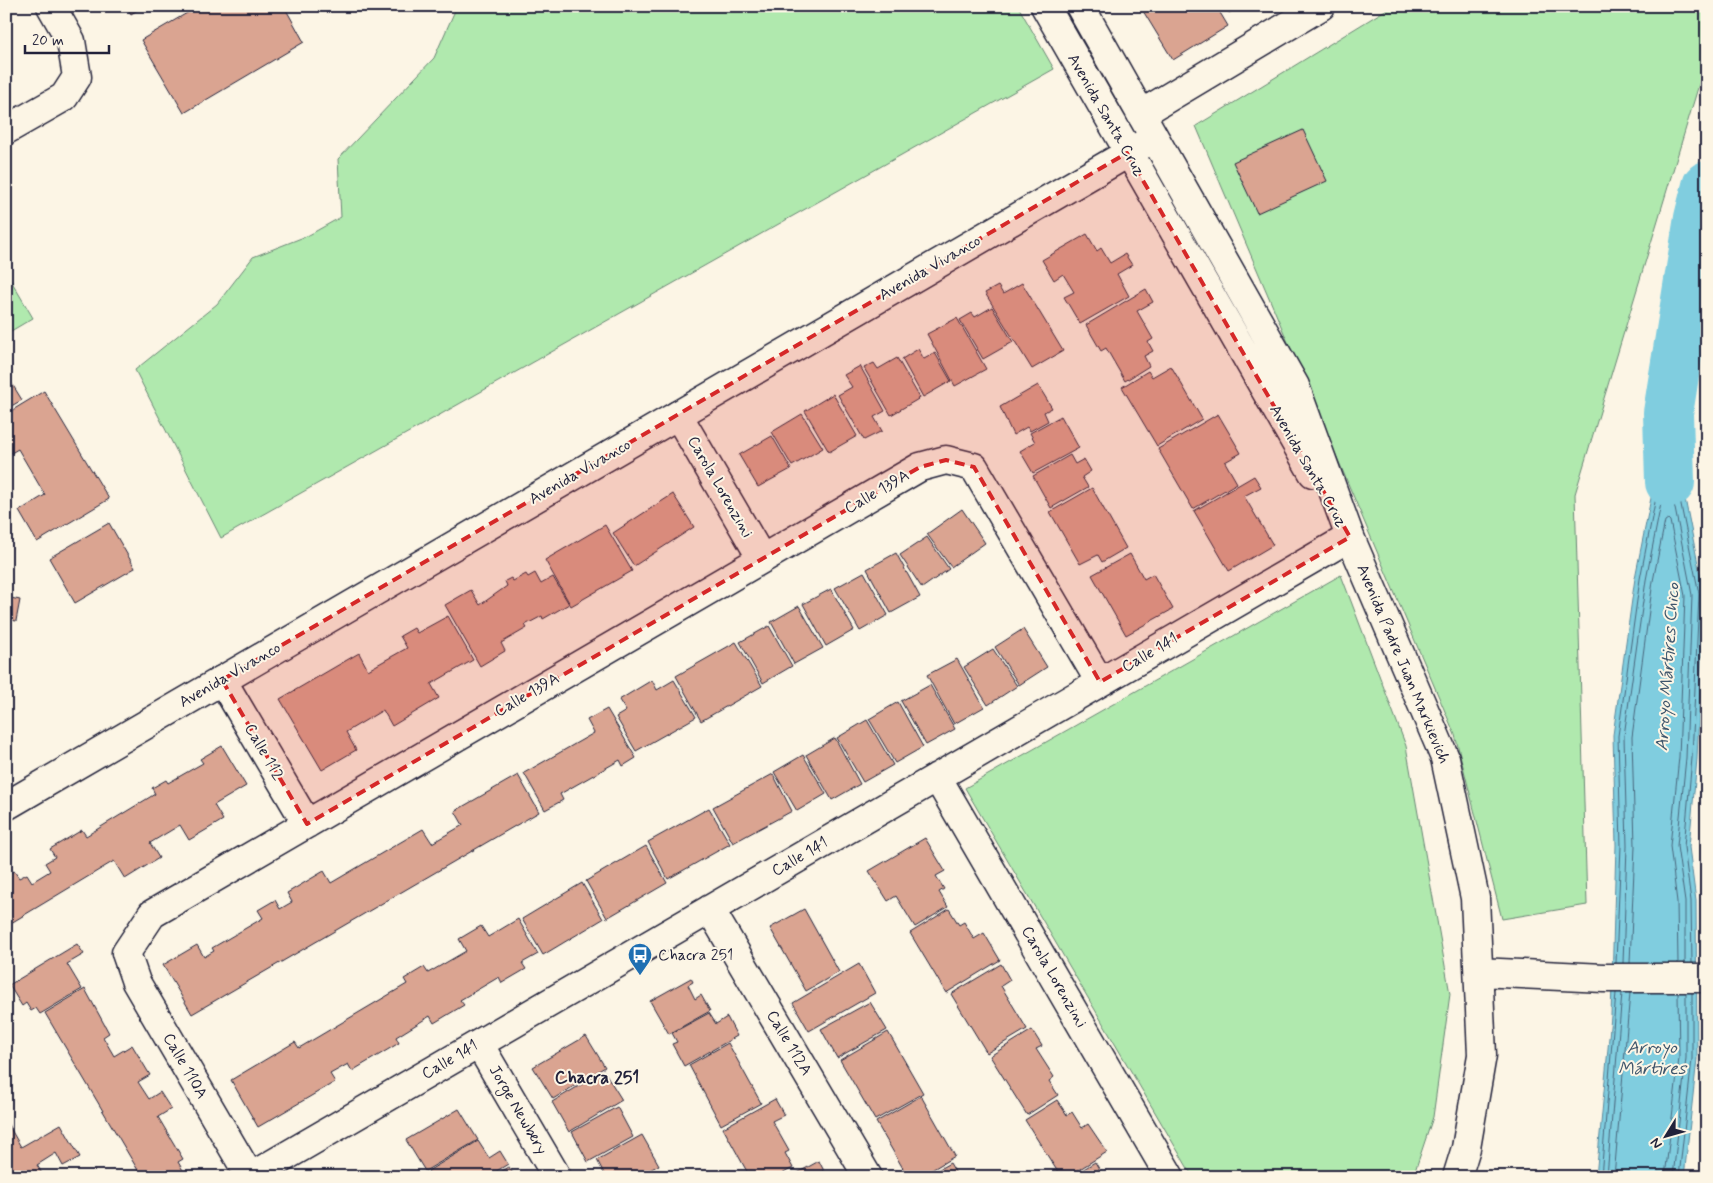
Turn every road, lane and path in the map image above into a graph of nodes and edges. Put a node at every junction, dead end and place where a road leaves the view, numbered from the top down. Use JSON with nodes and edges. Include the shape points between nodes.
{"nodes":[{"id":1,"x":51,"y":6,"type":"edge"},
{"id":2,"x":1045,"y":6,"type":"edge"},
{"id":3,"x":1080,"y":6,"type":"edge"},
{"id":4,"x":1321,"y":6,"type":"edge"},
{"id":5,"x":1141,"y":114,"type":"junction"},
{"id":6,"x":6,"y":130,"type":"edge"},
{"id":7,"x":1154,"y":138,"type":"junction"},
{"id":8,"x":1127,"y":153,"type":"junction"},
{"id":9,"x":678,"y":415,"type":"junction"},
{"id":10,"x":1350,"y":537,"type":"junction"},
{"id":11,"x":762,"y":559,"type":"junction"},
{"id":12,"x":222,"y":680,"type":"junction"},
{"id":13,"x":1100,"y":682,"type":"junction"},
{"id":14,"x":937,"y":777,"type":"junction"},
{"id":15,"x":6,"y":806,"type":"edge"},
{"id":16,"x":306,"y":824,"type":"junction"},
{"id":17,"x":710,"y":909,"type":"junction"},
{"id":18,"x":126,"y":953,"type":"joint"},
{"id":19,"x":1479,"y":972,"type":"junction"},
{"id":20,"x":1707,"y":978,"type":"edge"},
{"id":21,"x":479,"y":1044,"type":"junction"},
{"id":22,"x":250,"y":1177,"type":"edge"},
{"id":23,"x":557,"y":1177,"type":"edge"},
{"id":24,"x":868,"y":1177,"type":"edge"},
{"id":25,"x":1170,"y":1177,"type":"edge"},
{"id":26,"x":1457,"y":1177,"type":"edge"}],
"edges":[{"from":1,"to":6,"type":"street","via":[[72,41],[77,77],[64,97]]},
{"from":2,"to":8,"type":"street","name":"Avenida Santa Cruz"},
{"from":3,"to":5,"type":"street","name":"Avenida Santa Cruz"},
{"from":4,"to":5,"type":"street"},
{"from":5,"to":7,"type":"street","name":"Avenida Santa Cruz"},
{"from":7,"to":8,"type":"street","name":"Avenida Vivanco"},
{"from":7,"to":10,"type":"street","name":"Avenida Santa Cruz","via":[[1295,386]]},
{"from":8,"to":9,"type":"street","name":"Avenida Vivanco"},
{"from":8,"to":10,"type":"street","name":"Avenida Santa Cruz"},
{"from":9,"to":11,"type":"street","name":"Carola Lorenzini"},
{"from":9,"to":12,"type":"street","name":"Avenida Vivanco"},
{"from":10,"to":13,"type":"street","name":"Calle 141"},
{"from":10,"to":19,"type":"street","name":"Avenida Padre Juan Markievich","via":[[1444,758],[1475,898]]},
{"from":11,"to":13,"type":"street","name":"Calle 139A","via":[[920,467],[946,460],[974,467]]},
{"from":11,"to":16,"type":"street","name":"Calle 139A"},
{"from":12,"to":15,"type":"street","name":"Avenida Vivanco"},
{"from":12,"to":16,"type":"street","name":"Calle 112"},
{"from":13,"to":14,"type":"street","name":"Calle 141"},
{"from":14,"to":17,"type":"street","name":"Calle 141"},
{"from":14,"to":25,"type":"street","name":"Carola Lorenzini"},
{"from":16,"to":18,"type":"street","name":"Calle 139A","via":[[152,914]]},
{"from":17,"to":21,"type":"street","name":"Calle 141"},
{"from":17,"to":24,"type":"street","name":"Calle 112A"},
{"from":18,"to":22,"type":"street","name":"Calle 110A","via":[[136,982]]},
{"from":19,"to":20,"type":"street","via":[[1604,978]]},
{"from":19,"to":26,"type":"street","name":"Avenida Padre Juan Markievich","via":[[1482,1055],[1466,1148]]},
{"from":21,"to":22,"type":"street","name":"Calle 141"},
{"from":21,"to":23,"type":"street","name":"Jorge Newbery"}]}
